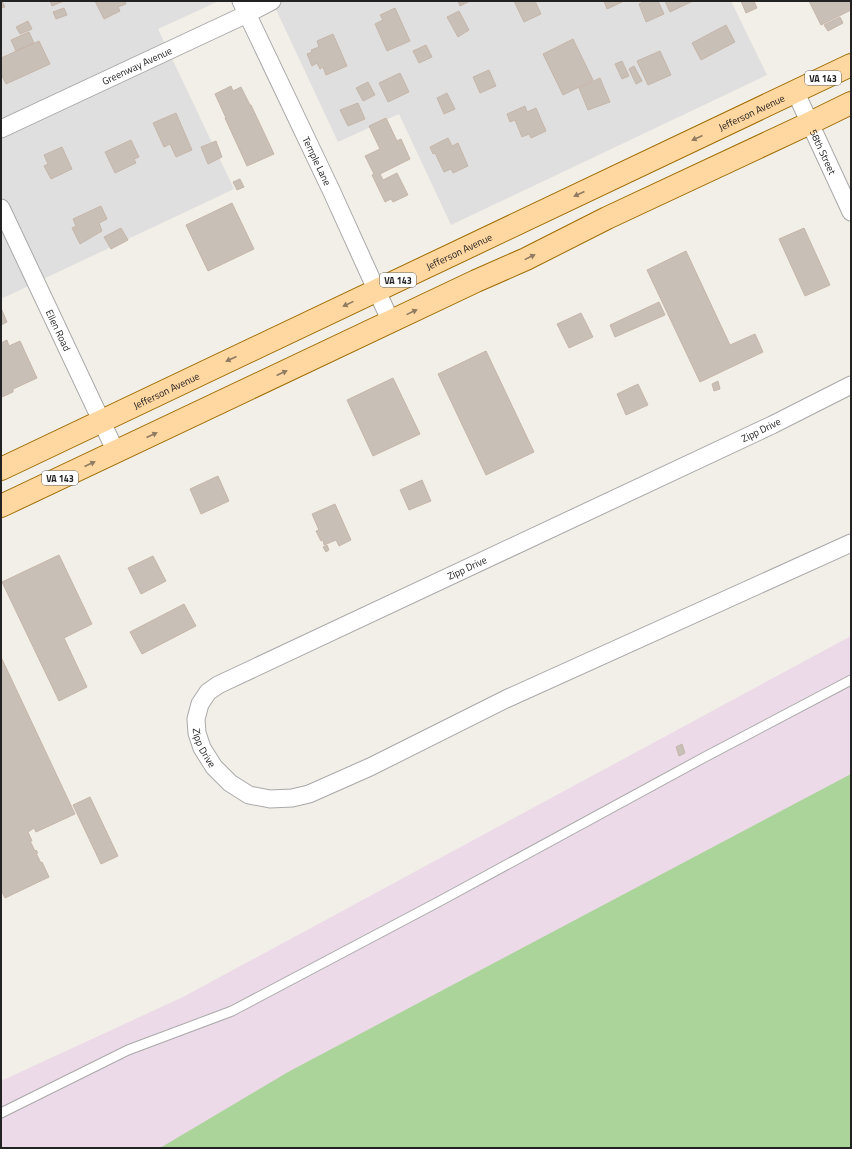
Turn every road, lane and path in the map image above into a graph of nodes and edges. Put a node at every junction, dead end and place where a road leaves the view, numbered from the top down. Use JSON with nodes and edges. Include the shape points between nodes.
{"nodes":[{"id":1,"x":272,"y":1,"type":"edge"},
{"id":2,"x":244,"y":8,"type":"edge"},
{"id":3,"x":851,"y":65,"type":"edge"},
{"id":4,"x":795,"y":91,"type":"junction"},
{"id":5,"x":851,"y":103,"type":"edge"},
{"id":6,"x":810,"y":124,"type":"junction"},
{"id":7,"x":1,"y":130,"type":"edge"},
{"id":8,"x":1,"y":208,"type":"edge"},
{"id":9,"x":851,"y":212,"type":"edge"},
{"id":10,"x":376,"y":290,"type":"junction"},
{"id":11,"x":391,"y":322,"type":"junction"},
{"id":12,"x":851,"y":385,"type":"edge"},
{"id":13,"x":102,"y":421,"type":"junction"},
{"id":14,"x":116,"y":452,"type":"junction"},
{"id":15,"x":1,"y":469,"type":"edge"},
{"id":16,"x":1,"y":506,"type":"edge"},
{"id":17,"x":851,"y":543,"type":"edge"},
{"id":18,"x":851,"y":680,"type":"edge"},
{"id":19,"x":1,"y":1112,"type":"edge"}],
"edges":[{"from":1,"to":2,"type":"street","name":"Greenway Avenue"},
{"from":2,"to":7,"type":"street","name":"Greenway Avenue"},
{"from":2,"to":10,"type":"street","name":"Temple Lane"},
{"from":3,"to":4,"type":"main road","name":"Jefferson Avenue","number":"VA 143"},
{"from":4,"to":6,"type":"street","name":"58th Street"},
{"from":4,"to":10,"type":"main road","name":"Jefferson Avenue","number":"VA 143","one_way":true},
{"from":5,"to":6,"type":"main road","number":"VA 143"},
{"from":6,"to":9,"type":"street","name":"58th Street"},
{"from":11,"to":6,"type":"main road","number":"VA 143","one_way":true},
{"from":8,"to":13,"type":"street","name":"Ellen Road"},
{"from":10,"to":11,"type":"street","name":"Temple Lane"},
{"from":10,"to":13,"type":"main road","name":"Jefferson Avenue","number":"VA 143","one_way":true},
{"from":14,"to":11,"type":"main road","number":"VA 143","one_way":true},
{"from":12,"to":17,"type":"street","name":"Zipp Drive","via":[[772,425],[218,685],[208,692],[200,704],[196,718],[197,733],[202,748],[214,767],[248,795],[292,798],[309,794],[370,767],[506,699]]},
{"from":13,"to":14,"type":"street","name":"Ellen Road"},
{"from":13,"to":15,"type":"main road","name":"Jefferson Avenue","number":"VA 143"},
{"from":16,"to":14,"type":"main road","number":"VA 143","one_way":true},
{"from":18,"to":19,"type":"lane","via":[[232,1011],[128,1050]]}]}
